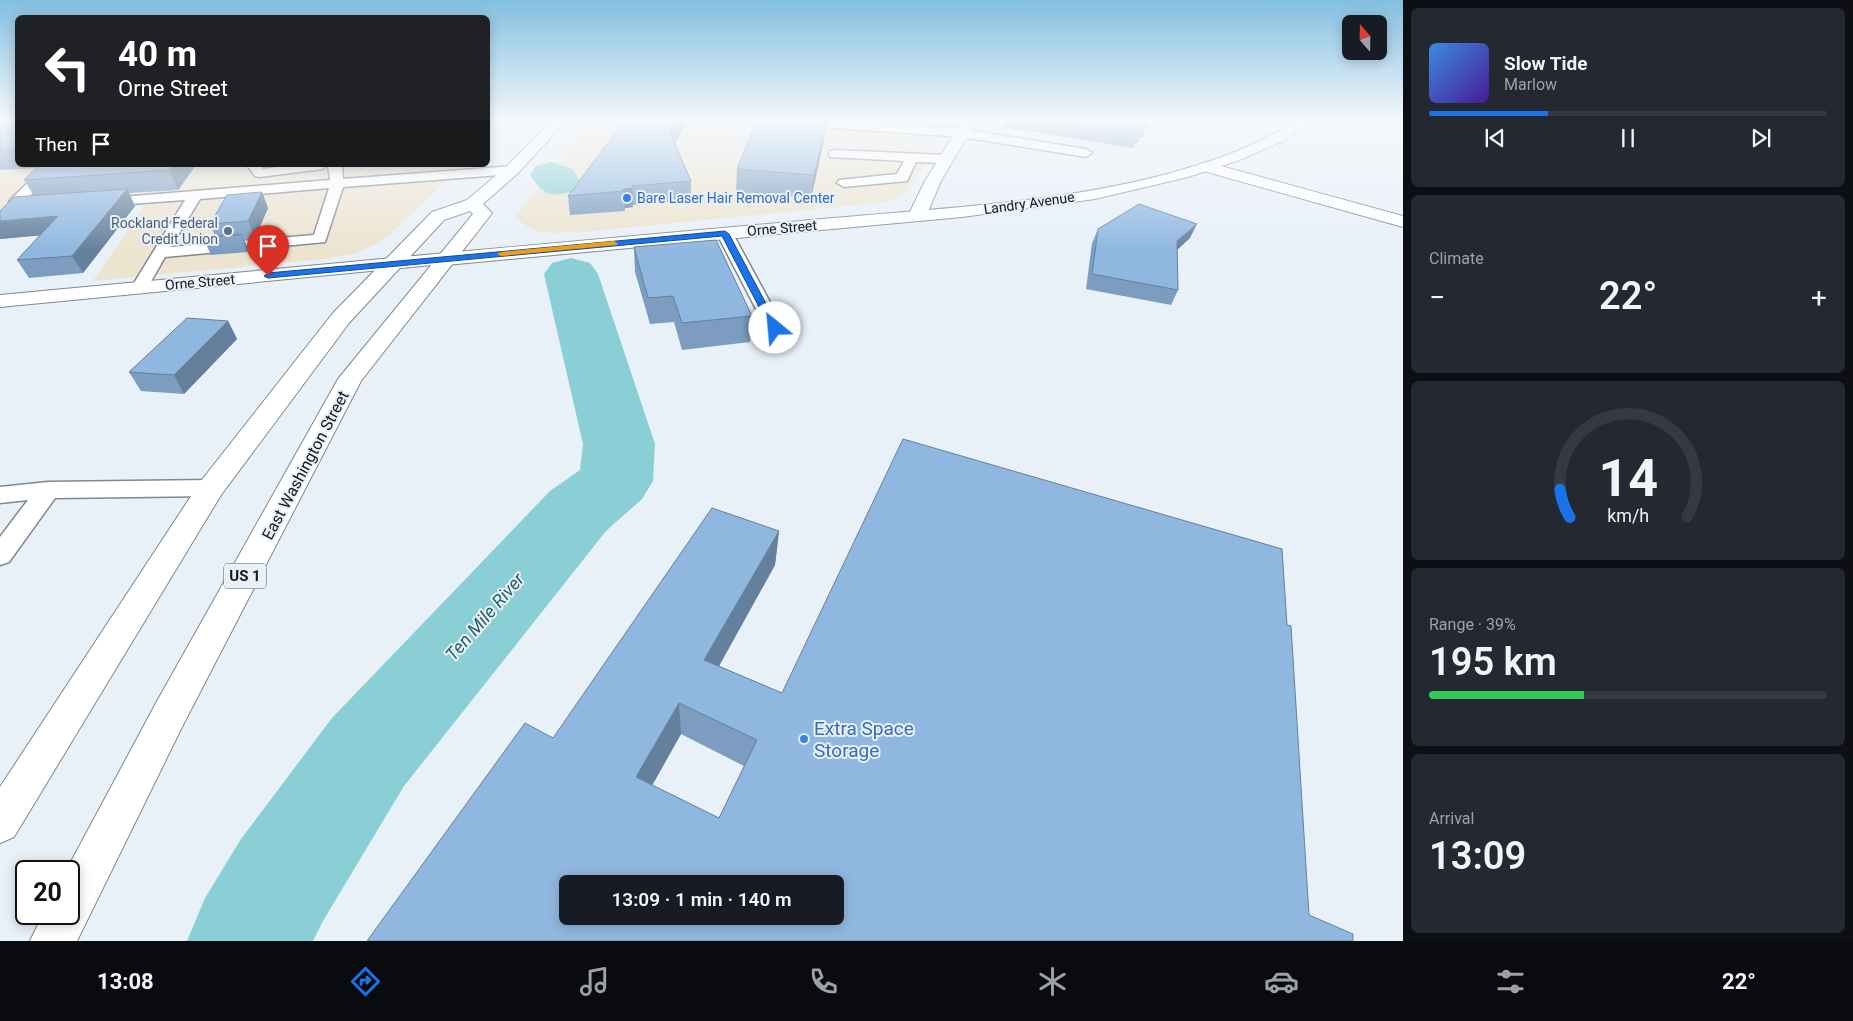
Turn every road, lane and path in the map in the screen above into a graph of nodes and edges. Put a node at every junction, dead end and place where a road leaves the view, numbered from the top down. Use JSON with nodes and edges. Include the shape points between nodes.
{"nodes":[{"id":1,"x":518,"y":164,"type":"edge"},
{"id":2,"x":909,"y":164,"type":"edge"},
{"id":3,"x":943,"y":164,"type":"edge"},
{"id":4,"x":1214,"y":164,"type":"edge"},
{"id":5,"x":52,"y":167,"type":"edge"},
{"id":6,"x":256,"y":167,"type":"edge"},
{"id":7,"x":304,"y":167,"type":"edge"},
{"id":8,"x":335,"y":167,"type":"edge"},
{"id":9,"x":1206,"y":167,"type":"junction"},
{"id":10,"x":512,"y":170,"type":"junction"},
{"id":11,"x":338,"y":184,"type":"junction"},
{"id":12,"x":844,"y":184,"type":"dead end"},
{"id":13,"x":196,"y":195,"type":"junction"},
{"id":14,"x":91,"y":203,"type":"edge"},
{"id":15,"x":473,"y":204,"type":"junction"},
{"id":16,"x":53,"y":206,"type":"edge"},
{"id":17,"x":917,"y":216,"type":"junction"},
{"id":18,"x":1403,"y":222,"type":"edge"},
{"id":19,"x":725,"y":234,"type":"junction"},
{"id":20,"x":160,"y":253,"type":"junction"},
{"id":21,"x":446,"y":259,"type":"junction"},
{"id":22,"x":390,"y":264,"type":"junction"},
{"id":23,"x":139,"y":288,"type":"junction"},
{"id":24,"x":0,"y":301,"type":"edge"},
{"id":25,"x":775,"y":328,"type":"dead end"},
{"id":26,"x":211,"y":488,"type":"junction"},
{"id":27,"x":48,"y":490,"type":"junction"},
{"id":28,"x":0,"y":495,"type":"edge"},
{"id":29,"x":0,"y":555,"type":"edge"},
{"id":30,"x":4,"y":807,"type":"edge"},
{"id":31,"x":80,"y":889,"type":"edge"},
{"id":32,"x":61,"y":925,"type":"edge"},
{"id":33,"x":53,"y":941,"type":"edge"}],
"edges":[{"from":1,"to":10,"type":"street"},
{"from":2,"to":12,"type":"lane","via":[[902,178]]},
{"from":3,"to":17,"type":"street"},
{"from":4,"to":9,"type":"street","name":"Landry Avenue"},
{"from":5,"to":16,"type":"lane","via":[[16,202],[25,208]]},
{"from":6,"to":7,"type":"lane","via":[[260,172]]},
{"from":8,"to":11,"type":"lane"},
{"from":9,"to":17,"type":"street","name":"Landry Avenue","via":[[1085,195]]},
{"from":9,"to":18,"type":"street"},
{"from":10,"to":11,"type":"lane"},
{"from":10,"to":15,"type":"street"},
{"from":11,"to":13,"type":"lane"},
{"from":11,"to":20,"type":"lane","via":[[320,239]]},
{"from":13,"to":14,"type":"lane"},
{"from":13,"to":20,"type":"lane"},
{"from":15,"to":21,"type":"street","name":"East Washington Street","number":"US 1","via":[[483,213]]},
{"from":15,"to":22,"type":"street","via":[[438,216]]},
{"from":17,"to":19,"type":"street","name":"Orne Street"},
{"from":19,"to":21,"type":"street","name":"Orne Street"},
{"from":19,"to":25,"type":"lane"},
{"from":20,"to":23,"type":"lane"},
{"from":21,"to":22,"type":"street","name":"Orne Street"},
{"from":21,"to":31,"type":"street","name":"East Washington Street","number":"US 1","via":[[350,379],[169,715]]},
{"from":22,"to":23,"type":"street","name":"Orne Street"},
{"from":22,"to":26,"type":"street","via":[[341,318]]},
{"from":23,"to":24,"type":"street","name":"Orne Street"},
{"from":26,"to":27,"type":"lane"},
{"from":26,"to":30,"type":"street"},
{"from":27,"to":28,"type":"lane"},
{"from":27,"to":29,"type":"lane"},
{"from":32,"to":33,"type":"street"}]}
